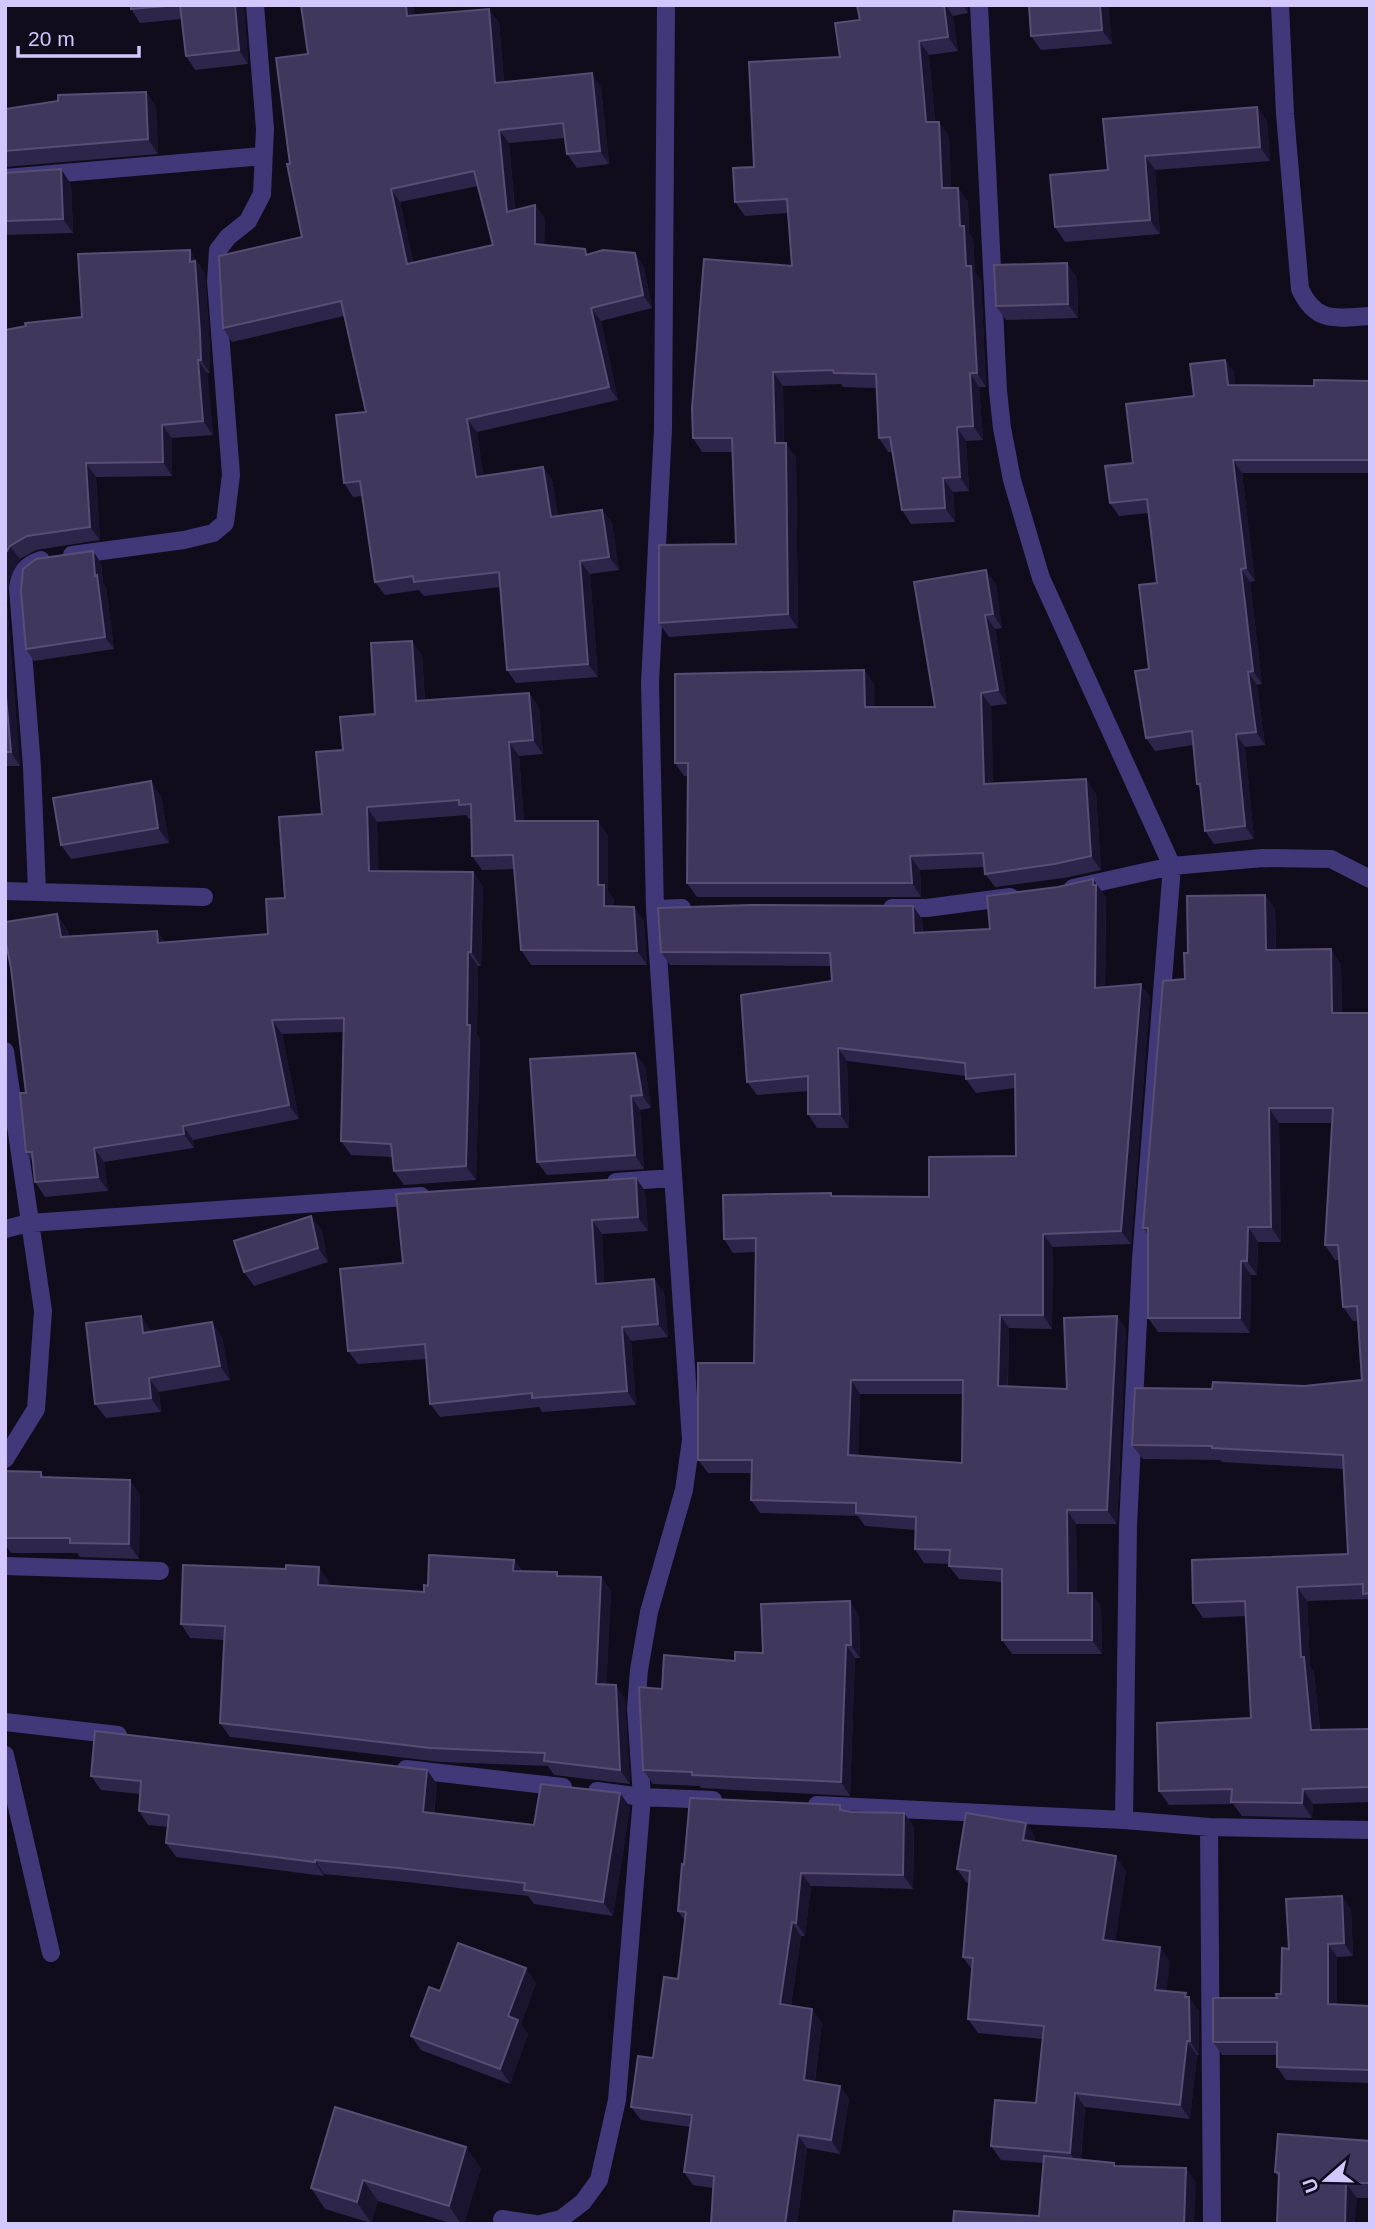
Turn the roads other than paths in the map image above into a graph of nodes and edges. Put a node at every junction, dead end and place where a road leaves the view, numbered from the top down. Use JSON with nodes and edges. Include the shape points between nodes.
{"nodes":[{"id":1,"x":255,"y":5,"type":"edge"},
{"id":2,"x":666,"y":5,"type":"edge"},
{"id":3,"x":979,"y":5,"type":"edge"},
{"id":4,"x":1280,"y":5,"type":"edge"},
{"id":5,"x":263,"y":156,"type":"junction"},
{"id":6,"x":5,"y":178,"type":"edge"},
{"id":7,"x":1370,"y":316,"type":"edge"},
{"id":8,"x":1172,"y":866,"type":"junction"},
{"id":9,"x":1370,"y":879,"type":"edge"},
{"id":10,"x":5,"y":891,"type":"edge"},
{"id":11,"x":37,"y":891,"type":"junction"},
{"id":12,"x":1054,"y":891,"type":"edge"},
{"id":13,"x":1028,"y":894,"type":"edge"},
{"id":14,"x":204,"y":897,"type":"dead end"},
{"id":15,"x":695,"y":908,"type":"edge"},
{"id":16,"x":872,"y":908,"type":"edge"},
{"id":17,"x":655,"y":909,"type":"junction"},
{"id":18,"x":5,"y":1051,"type":"edge"},
{"id":19,"x":672,"y":1178,"type":"junction"},
{"id":20,"x":604,"y":1183,"type":"edge"},
{"id":21,"x":439,"y":1194,"type":"edge"},
{"id":22,"x":29,"y":1223,"type":"junction"},
{"id":23,"x":5,"y":1229,"type":"edge"},
{"id":24,"x":5,"y":1459,"type":"edge"},
{"id":25,"x":5,"y":1566,"type":"edge"},
{"id":26,"x":160,"y":1571,"type":"dead end"},
{"id":27,"x":5,"y":1722,"type":"edge"},
{"id":28,"x":130,"y":1737,"type":"edge"},
{"id":29,"x":5,"y":1755,"type":"edge"},
{"id":30,"x":393,"y":1767,"type":"edge"},
{"id":31,"x":642,"y":1797,"type":"junction"},
{"id":32,"x":725,"y":1801,"type":"edge"},
{"id":33,"x":794,"y":1804,"type":"edge"},
{"id":34,"x":1124,"y":1820,"type":"junction"},
{"id":35,"x":1209,"y":1827,"type":"junction"},
{"id":36,"x":1370,"y":1830,"type":"edge"},
{"id":37,"x":51,"y":1953,"type":"dead end"},
{"id":38,"x":502,"y":2219,"type":"dead end"},
{"id":39,"x":537,"y":2224,"type":"edge"},
{"id":40,"x":1212,"y":2224,"type":"edge"}],
"edges":[{"from":1,"to":5,"type":"street"},
{"from":2,"to":17,"type":"street","via":[[663,429],[650,683]]},
{"from":3,"to":8,"type":"street","via":[[998,391],[1012,480],[1041,578]]},
{"from":4,"to":7,"type":"street","via":[[1300,289],[1307,304],[1321,315]]},
{"from":5,"to":6,"type":"street"},
{"from":5,"to":11,"type":"street","via":[[262,194],[248,221],[218,250],[216,293],[231,475],[225,523],[213,533],[184,540],[41,560],[19,577]]},
{"from":8,"to":9,"type":"street","via":[[1263,858],[1331,859]]},
{"from":8,"to":12,"type":"street"},
{"from":8,"to":34,"type":"street","via":[[1141,1259],[1128,1526]]},
{"from":10,"to":11,"type":"street"},
{"from":11,"to":14,"type":"street"},
{"from":13,"to":16,"type":"street","via":[[927,908]]},
{"from":15,"to":17,"type":"street"},
{"from":17,"to":19,"type":"street"},
{"from":18,"to":22,"type":"street"},
{"from":19,"to":20,"type":"street"},
{"from":19,"to":31,"type":"street","via":[[691,1440],[684,1490],[649,1612],[639,1670],[636,1709]]},
{"from":21,"to":22,"type":"street"},
{"from":22,"to":23,"type":"street"},
{"from":22,"to":24,"type":"street","via":[[43,1311],[36,1409]]},
{"from":25,"to":26,"type":"street"},
{"from":27,"to":28,"type":"street"},
{"from":29,"to":37,"type":"street"},
{"from":30,"to":31,"type":"street"},
{"from":31,"to":32,"type":"street"},
{"from":31,"to":39,"type":"street","via":[[617,2100],[599,2180],[583,2202],[561,2219]]},
{"from":33,"to":34,"type":"street"},
{"from":34,"to":35,"type":"street"},
{"from":35,"to":36,"type":"street"},
{"from":35,"to":40,"type":"street"},
{"from":38,"to":39,"type":"street"}]}
